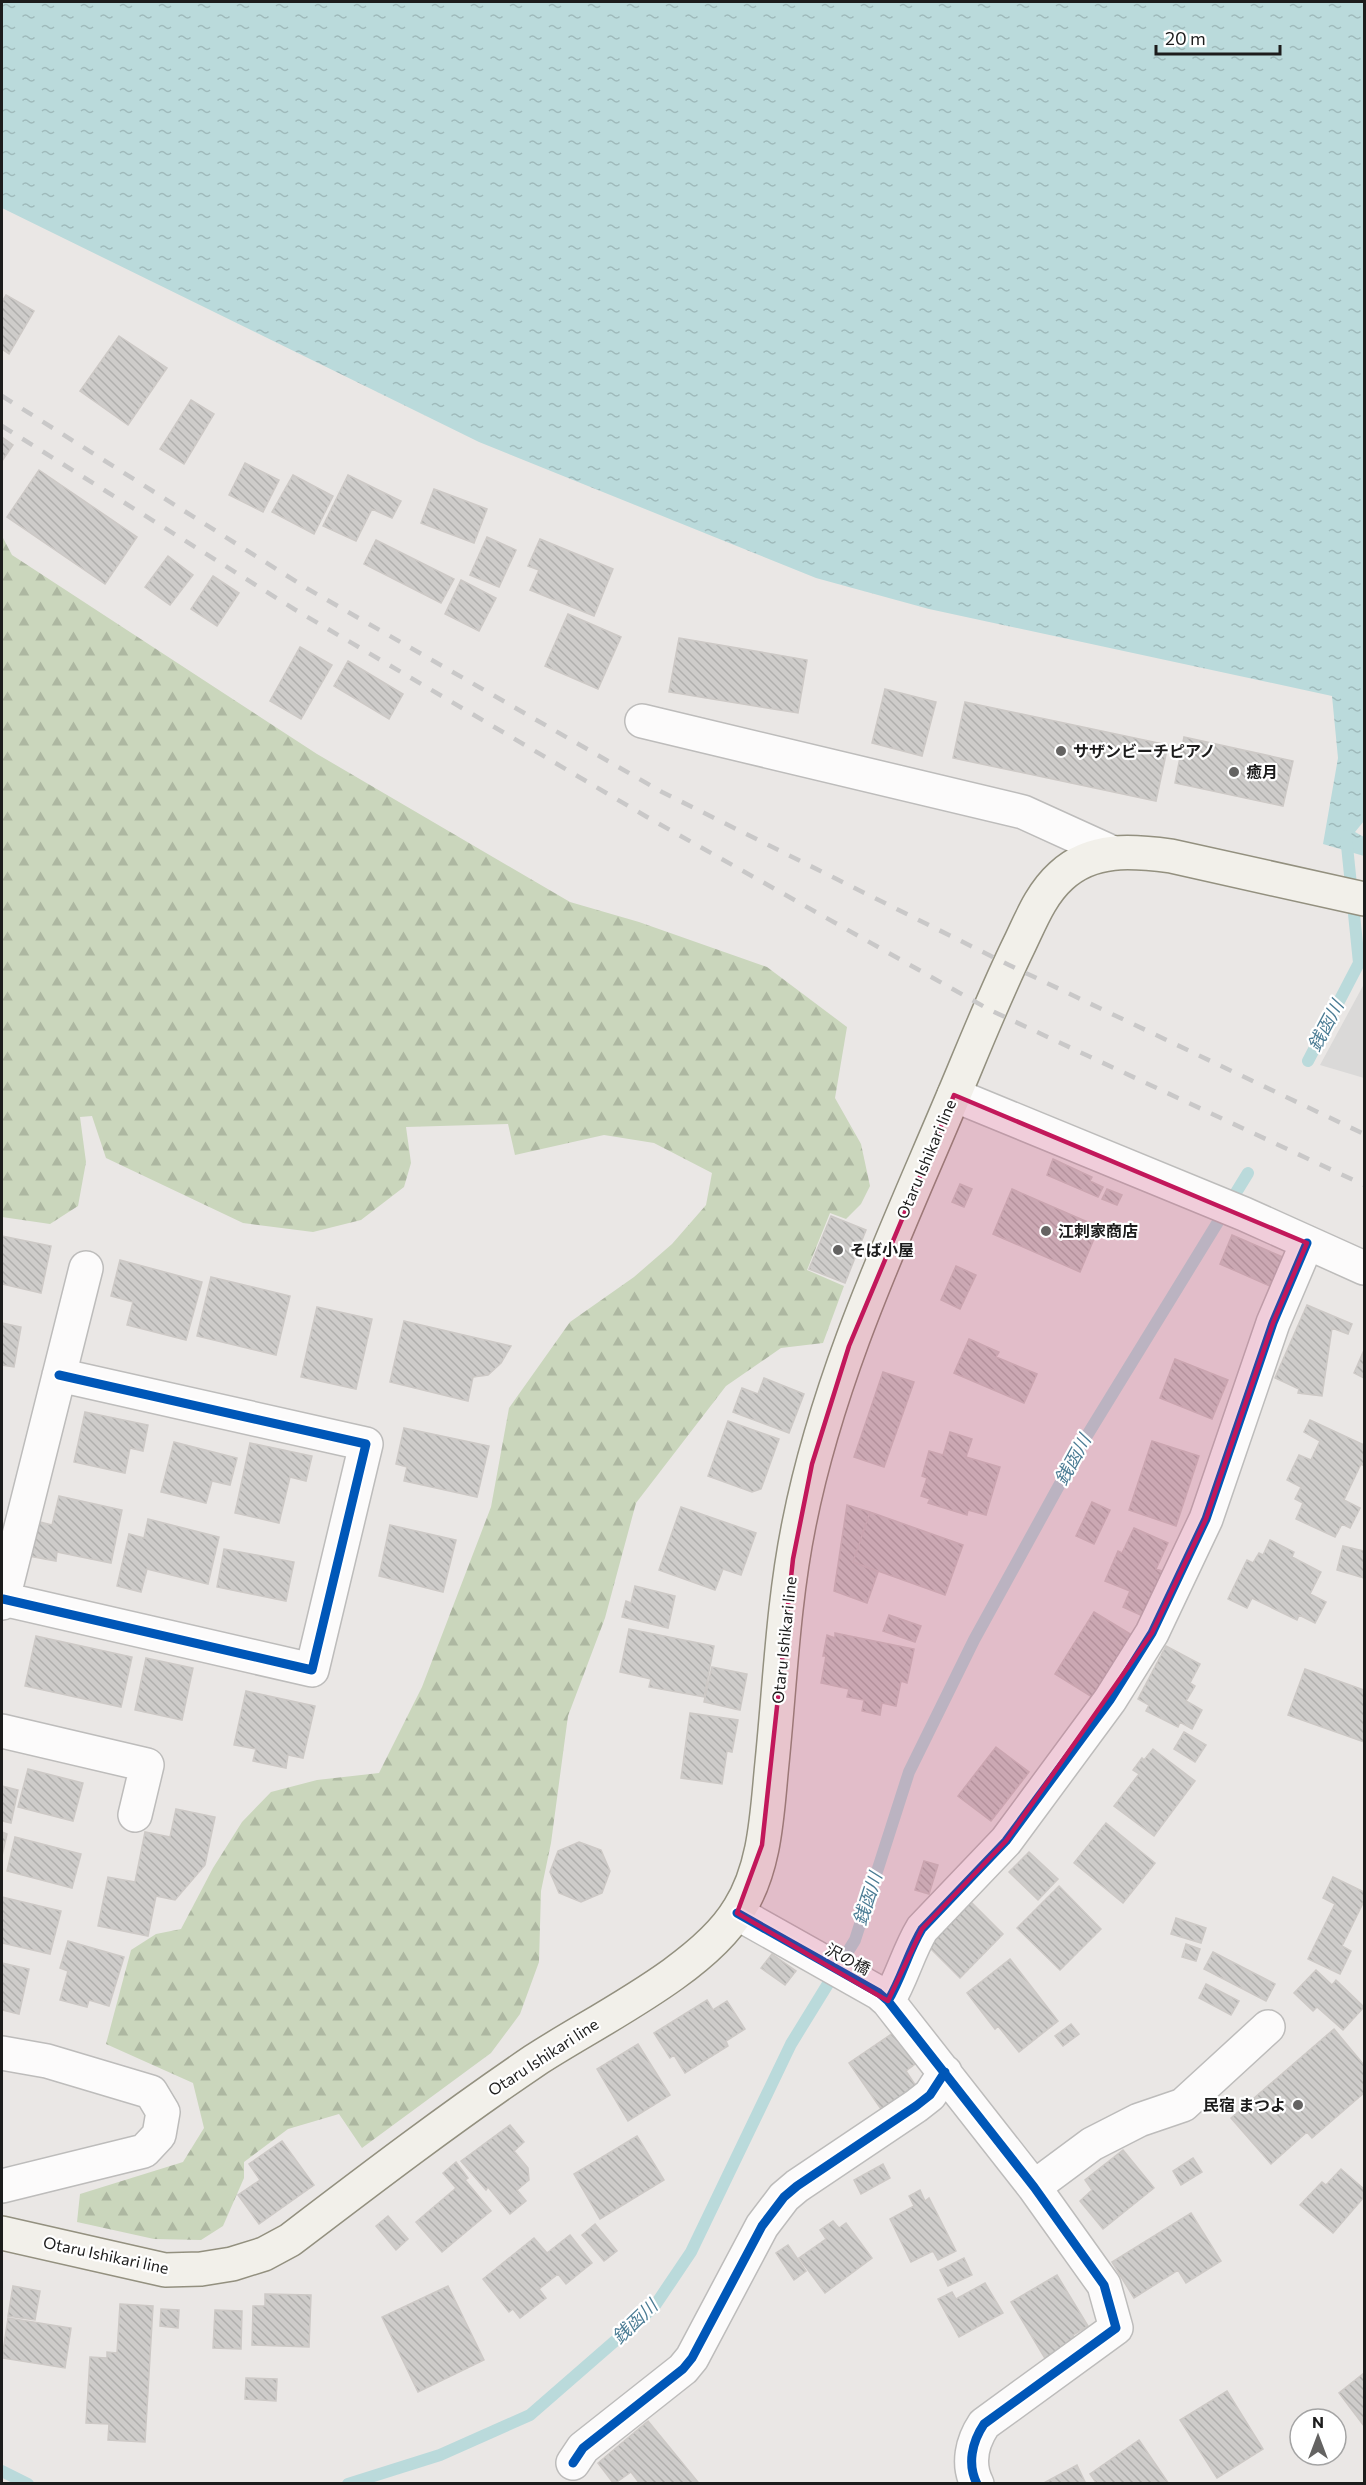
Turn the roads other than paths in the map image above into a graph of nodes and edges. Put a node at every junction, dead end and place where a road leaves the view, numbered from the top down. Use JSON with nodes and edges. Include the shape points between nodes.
{"nodes":[{"id":1,"x":642,"y":721,"type":"dead end"},
{"id":2,"x":1111,"y":852,"type":"junction"},
{"id":3,"x":1365,"y":899,"type":"edge"},
{"id":4,"x":954,"y":1095,"type":"junction"},
{"id":5,"x":1307,"y":1243,"type":"junction"},
{"id":6,"x":86,"y":1268,"type":"dead end"},
{"id":7,"x":1365,"y":1268,"type":"edge"},
{"id":8,"x":58,"y":1375,"type":"junction"},
{"id":9,"x":2,"y":1601,"type":"edge"},
{"id":10,"x":2,"y":1731,"type":"edge"},
{"id":11,"x":135,"y":1815,"type":"dead end"},
{"id":12,"x":737,"y":1914,"type":"junction"},
{"id":13,"x":884,"y":1997,"type":"junction"},
{"id":14,"x":1268,"y":2027,"type":"dead end"},
{"id":15,"x":2,"y":2053,"type":"edge"},
{"id":16,"x":945,"y":2072,"type":"junction"},
{"id":17,"x":2,"y":2186,"type":"edge"},
{"id":18,"x":1034,"y":2187,"type":"junction"},
{"id":19,"x":2,"y":2233,"type":"edge"},
{"id":20,"x":573,"y":2463,"type":"dead end"},
{"id":21,"x":977,"y":2484,"type":"edge"}],
"edges":[{"from":1,"to":2,"type":"street","via":[[1023,812]]},
{"from":2,"to":3,"type":"main road","name":"Otaru Ishikari line","via":[[1171,856]]},
{"from":2,"to":4,"type":"main road","name":"Otaru Ishikari line","via":[[1083,861],[1062,874],[1037,906]]},
{"from":4,"to":5,"type":"street"},
{"from":4,"to":12,"type":"main road","name":"Otaru Ishikari line","via":[[853,1336],[812,1464],[792,1559],[762,1845],[756,1872]]},
{"from":5,"to":7,"type":"street"},
{"from":5,"to":13,"type":"street","via":[[1273,1323],[1206,1519],[1152,1633],[1110,1700],[1006,1840],[922,1929],[900,1982]]},
{"from":6,"to":8,"type":"street"},
{"from":8,"to":9,"type":"street"},
{"from":8,"to":9,"type":"street","via":[[366,1444],[312,1670]]},
{"from":10,"to":11,"type":"street","via":[[147,1765]]},
{"from":12,"to":13,"type":"street","name":"沢の橋"},
{"from":12,"to":19,"type":"main road","name":"Otaru Ishikari line","via":[[719,1936],[665,1978],[462,2110],[290,2240],[264,2254],[232,2264],[165,2270]]},
{"from":13,"to":16,"type":"street"},
{"from":14,"to":18,"type":"street","via":[[1183,2105],[1139,2120],[1092,2144]]},
{"from":15,"to":17,"type":"street","via":[[47,2061],[151,2092],[163,2112],[159,2135],[144,2151]]},
{"from":16,"to":18,"type":"street"},
{"from":16,"to":20,"type":"street","via":[[930,2095],[916,2106],[784,2197],[762,2226],[692,2358],[583,2448]]},
{"from":18,"to":21,"type":"street","via":[[1104,2285],[1116,2328],[984,2424],[974,2439],[972,2453]]}]}
